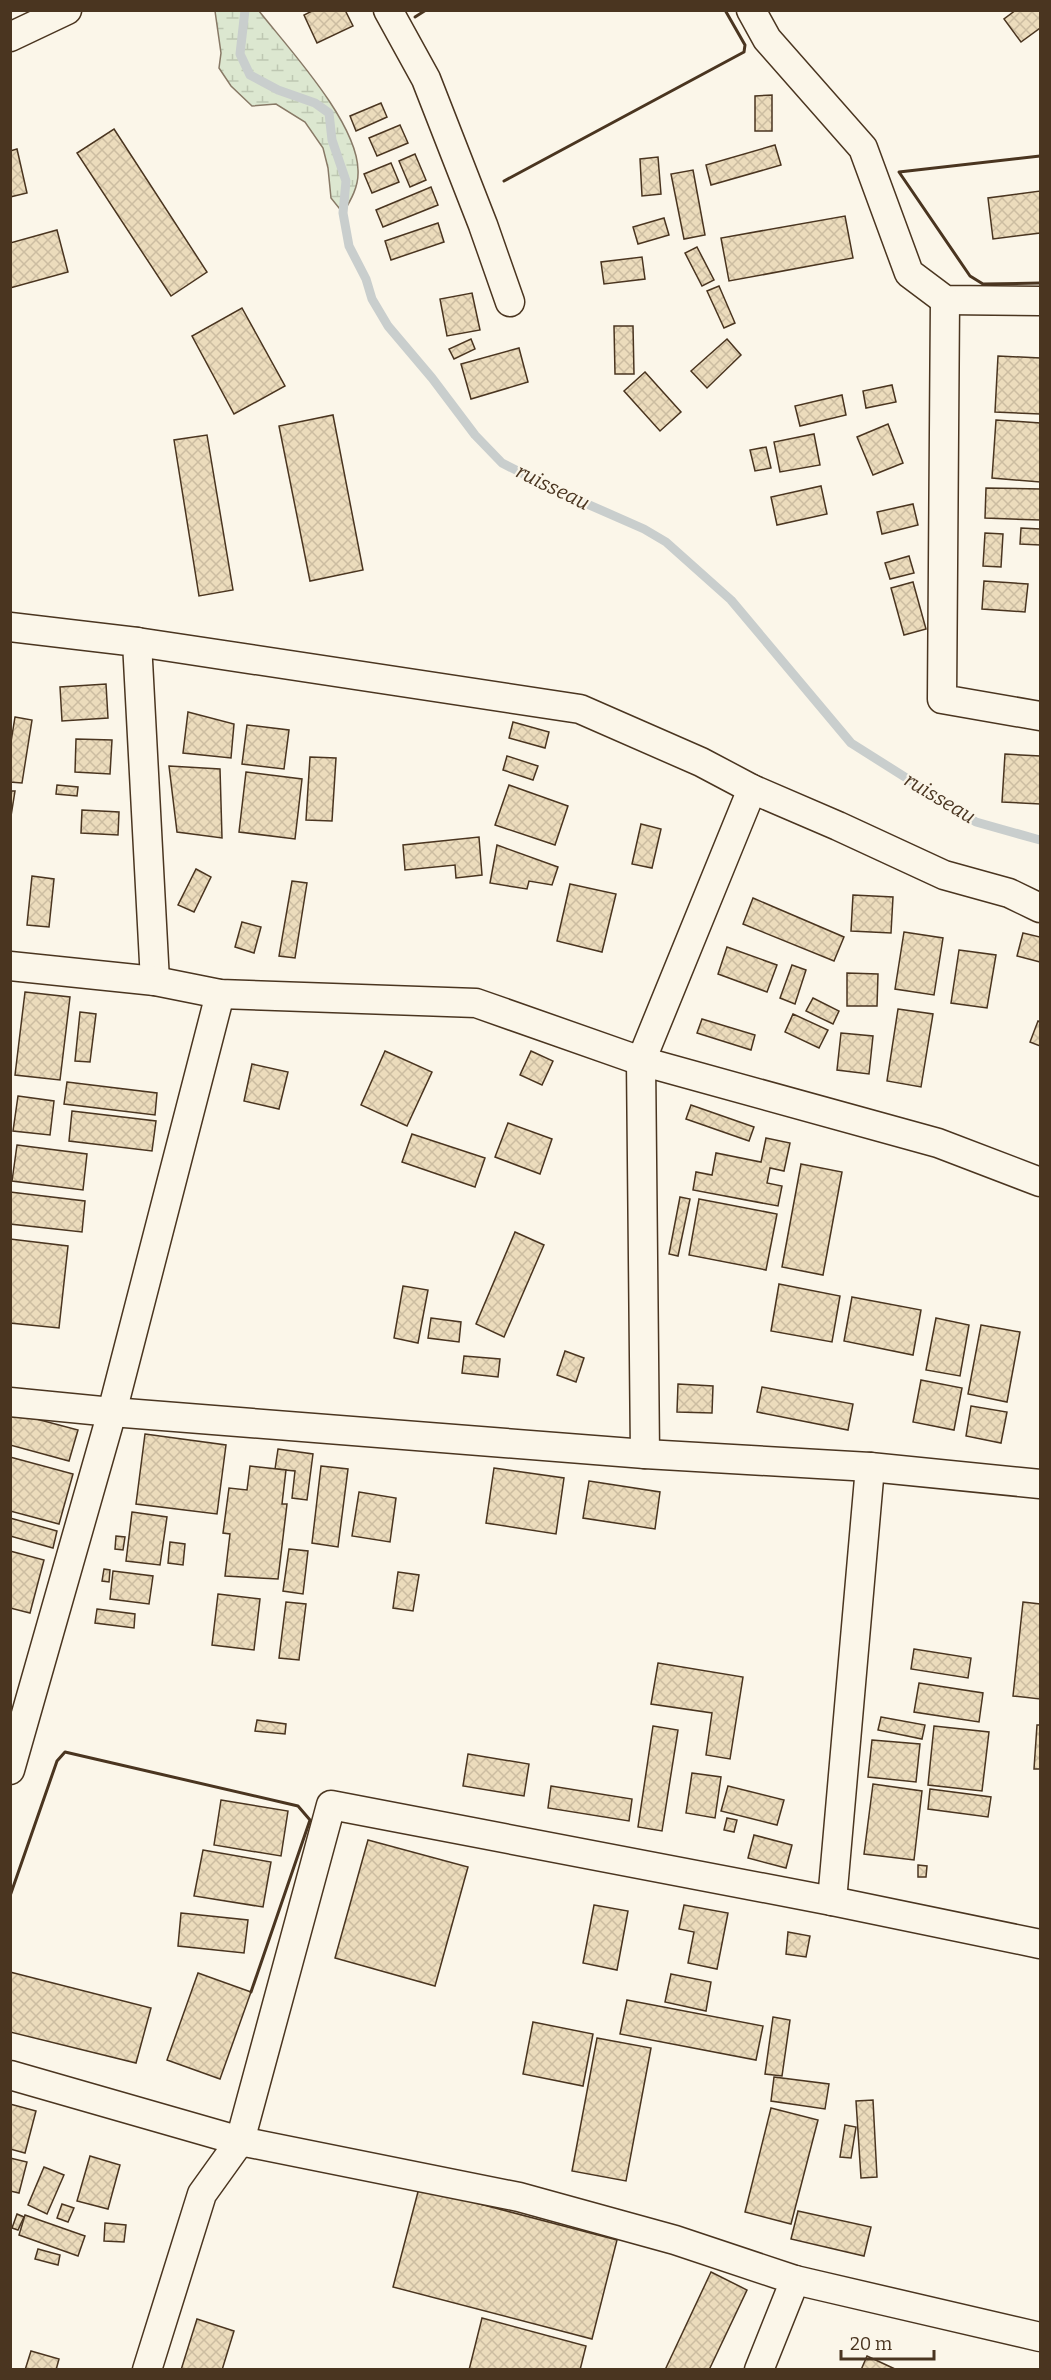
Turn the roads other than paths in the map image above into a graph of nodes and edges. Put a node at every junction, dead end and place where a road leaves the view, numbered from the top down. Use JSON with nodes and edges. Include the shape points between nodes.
{"nodes":[{"id":1,"x":66,"y":10,"type":"edge"},
{"id":2,"x":388,"y":10,"type":"edge"},
{"id":3,"x":751,"y":10,"type":"edge"},
{"id":4,"x":10,"y":37,"type":"edge"},
{"id":5,"x":945,"y":300,"type":"junction"},
{"id":6,"x":1041,"y":301,"type":"edge"},
{"id":7,"x":510,"y":302,"type":"dead end"},
{"id":8,"x":10,"y":627,"type":"edge"},
{"id":9,"x":137,"y":642,"type":"junction"},
{"id":10,"x":1041,"y":716,"type":"edge"},
{"id":11,"x":752,"y":789,"type":"junction"},
{"id":12,"x":1041,"y":908,"type":"edge"},
{"id":13,"x":10,"y":966,"type":"edge"},
{"id":14,"x":155,"y":981,"type":"junction"},
{"id":15,"x":220,"y":994,"type":"junction"},
{"id":16,"x":640,"y":1060,"type":"junction"},
{"id":17,"x":1041,"y":1182,"type":"edge"},
{"id":18,"x":10,"y":1402,"type":"edge"},
{"id":19,"x":112,"y":1412,"type":"junction"},
{"id":20,"x":645,"y":1454,"type":"junction"},
{"id":21,"x":870,"y":1467,"type":"junction"},
{"id":22,"x":1041,"y":1484,"type":"edge"},
{"id":23,"x":10,"y":1770,"type":"edge"},
{"id":24,"x":831,"y":1901,"type":"junction"},
{"id":25,"x":1041,"y":1944,"type":"edge"},
{"id":26,"x":10,"y":2075,"type":"edge"},
{"id":27,"x":240,"y":2141,"type":"junction"},
{"id":28,"x":795,"y":2280,"type":"junction"},
{"id":29,"x":1041,"y":2337,"type":"edge"},
{"id":30,"x":147,"y":2370,"type":"edge"},
{"id":31,"x":759,"y":2370,"type":"edge"}],
"edges":[{"from":1,"to":4,"type":"street"},
{"from":2,"to":7,"type":"street","via":[[426,79]]},
{"from":3,"to":5,"type":"street","via":[[766,39],[863,148],[909,273]]},
{"from":5,"to":6,"type":"street"},
{"from":5,"to":10,"type":"street","via":[[942,699]]},
{"from":8,"to":9,"type":"street"},
{"from":9,"to":11,"type":"street","via":[[580,708]]},
{"from":9,"to":14,"type":"street"},
{"from":11,"to":12,"type":"street","via":[[944,875],[1009,893]]},
{"from":11,"to":16,"type":"street"},
{"from":13,"to":14,"type":"street"},
{"from":14,"to":15,"type":"street"},
{"from":15,"to":16,"type":"street","via":[[476,1003]]},
{"from":15,"to":19,"type":"street"},
{"from":16,"to":17,"type":"street","via":[[938,1143]]},
{"from":16,"to":20,"type":"street"},
{"from":18,"to":19,"type":"street"},
{"from":19,"to":20,"type":"street"},
{"from":19,"to":23,"type":"street"},
{"from":20,"to":21,"type":"street"},
{"from":21,"to":22,"type":"street"},
{"from":21,"to":24,"type":"street"},
{"from":24,"to":25,"type":"street"},
{"from":24,"to":27,"type":"street","via":[[331,1805]]},
{"from":26,"to":27,"type":"street"},
{"from":27,"to":28,"type":"street","via":[[519,2197],[675,2240]]},
{"from":27,"to":30,"type":"street","via":[[202,2194]]},
{"from":28,"to":29,"type":"street"},
{"from":28,"to":31,"type":"street"}]}
